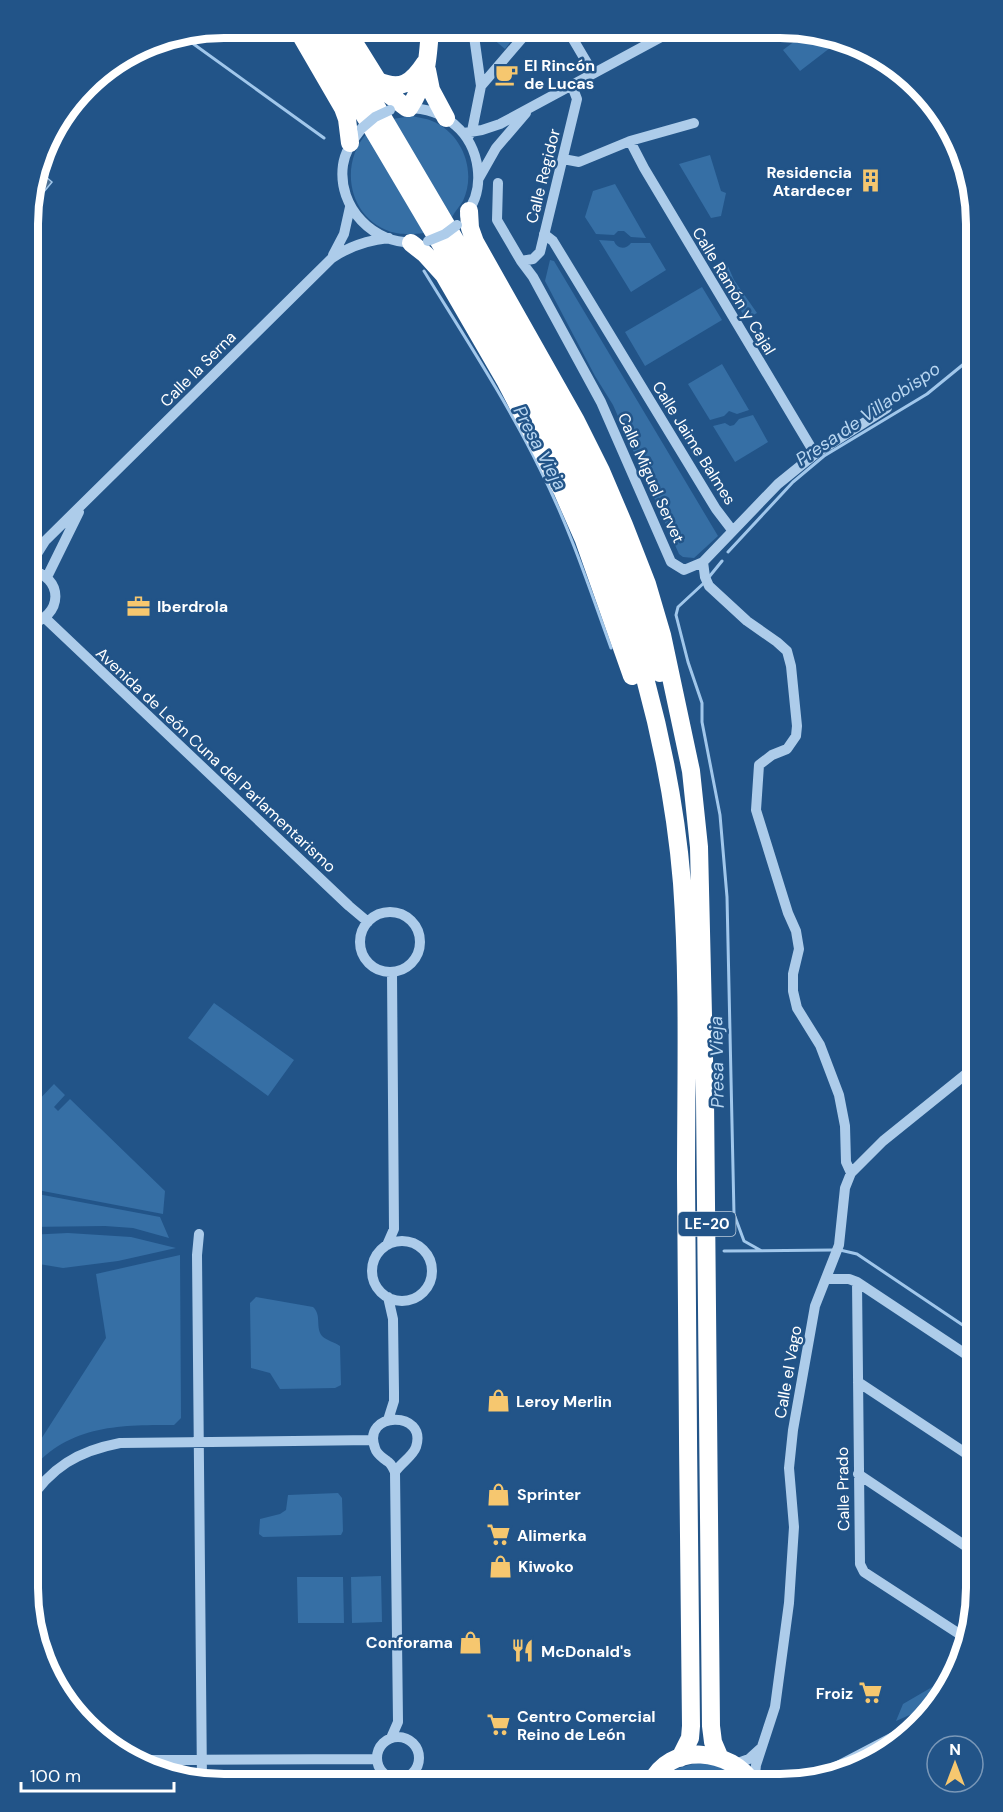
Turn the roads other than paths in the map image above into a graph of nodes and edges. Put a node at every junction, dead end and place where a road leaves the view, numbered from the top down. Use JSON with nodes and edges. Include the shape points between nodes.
{"nodes":[{"id":1,"x":302,"y":38,"type":"edge"},
{"id":2,"x":318,"y":38,"type":"edge"},
{"id":3,"x":336,"y":38,"type":"edge"},
{"id":4,"x":351,"y":38,"type":"edge"},
{"id":5,"x":429,"y":38,"type":"edge"},
{"id":6,"x":474,"y":38,"type":"edge"},
{"id":7,"x":522,"y":38,"type":"edge"},
{"id":8,"x":572,"y":38,"type":"edge"},
{"id":9,"x":659,"y":38,"type":"edge"},
{"id":10,"x":428,"y":62,"type":"junction"},
{"id":11,"x":593,"y":74,"type":"junction"},
{"id":12,"x":378,"y":81,"type":"junction"},
{"id":13,"x":481,"y":86,"type":"junction"},
{"id":14,"x":572,"y":86,"type":"junction"},
{"id":15,"x":402,"y":109,"type":"junction"},
{"id":16,"x":530,"y":109,"type":"junction"},
{"id":17,"x":446,"y":118,"type":"junction"},
{"id":18,"x":694,"y":123,"type":"dead end"},
{"id":19,"x":468,"y":134,"type":"junction"},
{"id":20,"x":630,"y":141,"type":"junction"},
{"id":21,"x":350,"y":143,"type":"junction"},
{"id":22,"x":563,"y":159,"type":"junction"},
{"id":23,"x":478,"y":178,"type":"junction"},
{"id":24,"x":498,"y":183,"type":"dead end"},
{"id":25,"x":350,"y":207,"type":"junction"},
{"id":26,"x":463,"y":218,"type":"junction"},
{"id":27,"x":544,"y":234,"type":"junction"},
{"id":28,"x":389,"y":238,"type":"junction"},
{"id":29,"x":420,"y":242,"type":"junction"},
{"id":30,"x":540,"y":252,"type":"junction"},
{"id":31,"x":332,"y":258,"type":"junction"},
{"id":32,"x":521,"y":261,"type":"junction"},
{"id":33,"x":533,"y":277,"type":"junction"},
{"id":34,"x":887,"y":408,"type":"dead end"},
{"id":35,"x":815,"y":454,"type":"junction"},
{"id":36,"x":85,"y":501,"type":"junction"},
{"id":37,"x":732,"y":530,"type":"junction"},
{"id":38,"x":38,"y":553,"type":"edge"},
{"id":39,"x":703,"y":562,"type":"junction"},
{"id":40,"x":38,"y":572,"type":"edge"},
{"id":41,"x":47,"y":577,"type":"junction"},
{"id":42,"x":45,"y":618,"type":"junction"},
{"id":43,"x":38,"y":622,"type":"edge"},
{"id":44,"x":699,"y":884,"type":"junction"},
{"id":45,"x":368,"y":922,"type":"junction"},
{"id":46,"x":685,"y":953,"type":"junction"},
{"id":47,"x":392,"y":973,"type":"junction"},
{"id":48,"x":965,"y":1075,"type":"edge"},
{"id":49,"x":851,"y":1173,"type":"junction"},
{"id":50,"x":394,"y":1229,"type":"junction"},
{"id":51,"x":199,"y":1234,"type":"dead end"},
{"id":52,"x":405,"y":1241,"type":"junction"},
{"id":53,"x":387,"y":1245,"type":"junction"},
{"id":54,"x":826,"y":1279,"type":"junction"},
{"id":55,"x":857,"y":1282,"type":"junction"},
{"id":56,"x":388,"y":1297,"type":"junction"},
{"id":57,"x":406,"y":1300,"type":"junction"},
{"id":58,"x":393,"y":1319,"type":"junction"},
{"id":59,"x":965,"y":1354,"type":"edge"},
{"id":60,"x":858,"y":1382,"type":"junction"},
{"id":61,"x":394,"y":1401,"type":"junction"},
{"id":62,"x":401,"y":1419,"type":"junction"},
{"id":63,"x":388,"y":1420,"type":"junction"},
{"id":64,"x":373,"y":1440,"type":"junction"},
{"id":65,"x":199,"y":1442,"type":"junction"},
{"id":66,"x":965,"y":1453,"type":"edge"},
{"id":67,"x":389,"y":1461,"type":"junction"},
{"id":68,"x":402,"y":1461,"type":"junction"},
{"id":69,"x":396,"y":1472,"type":"junction"},
{"id":70,"x":858,"y":1474,"type":"junction"},
{"id":71,"x":38,"y":1489,"type":"edge"},
{"id":72,"x":965,"y":1546,"type":"edge"},
{"id":73,"x":960,"y":1634,"type":"edge"},
{"id":74,"x":398,"y":1722,"type":"junction"},
{"id":75,"x":391,"y":1738,"type":"junction"},
{"id":76,"x":405,"y":1738,"type":"junction"},
{"id":77,"x":885,"y":1741,"type":"edge"},
{"id":78,"x":764,"y":1744,"type":"junction"},
{"id":79,"x":680,"y":1758,"type":"junction"},
{"id":80,"x":376,"y":1759,"type":"junction"},
{"id":81,"x":152,"y":1760,"type":"edge"},
{"id":82,"x":202,"y":1760,"type":"junction"},
{"id":83,"x":727,"y":1760,"type":"junction"},
{"id":84,"x":839,"y":1765,"type":"edge"},
{"id":85,"x":202,"y":1773,"type":"edge"},
{"id":86,"x":384,"y":1774,"type":"edge"},
{"id":87,"x":412,"y":1774,"type":"edge"},
{"id":88,"x":659,"y":1774,"type":"edge"},
{"id":89,"x":742,"y":1774,"type":"edge"},
{"id":90,"x":755,"y":1774,"type":"edge"}],
"edges":[{"from":1,"to":21,"type":"highway","via":[[343,108]]},
{"from":2,"to":46,"type":"highway","number":"LE-20","via":[[518,375],[551,435],[597,535],[632,634],[658,735],[674,816]]},
{"from":3,"to":44,"type":"highway","number":"LE-20","via":[[530,367],[588,478],[634,589],[664,690],[690,814]]},
{"from":4,"to":12,"type":"highway"},
{"from":5,"to":10,"type":"highway"},
{"from":6,"to":13,"type":"street"},
{"from":7,"to":13,"type":"street"},
{"from":8,"to":11,"type":"street"},
{"from":9,"to":11,"type":"street"},
{"from":10,"to":12,"type":"highway","via":[[405,84],[389,86]]},
{"from":10,"to":15,"type":"highway","via":[[424,81]]},
{"from":10,"to":17,"type":"highway","via":[[431,90]]},
{"from":11,"to":14,"type":"street"},
{"from":12,"to":15,"type":"highway"},
{"from":13,"to":19,"type":"street"},
{"from":14,"to":16,"type":"street"},
{"from":14,"to":22,"type":"street","name":"Calle Regidor","via":[[577,99]]},
{"from":15,"to":17,"type":"street","via":[[428,110]]},
{"from":15,"to":21,"type":"street","bridge":true,"via":[[375,117]]},
{"from":16,"to":19,"type":"street","via":[[491,128]]},
{"from":16,"to":23,"type":"street","via":[[496,148]]},
{"from":17,"to":19,"type":"street"},
{"from":18,"to":20,"type":"street"},
{"from":19,"to":23,"type":"street"},
{"from":20,"to":22,"type":"street","via":[[579,162]]},
{"from":20,"to":35,"type":"street","name":"Calle Ramón y Cajal"},
{"from":21,"to":25,"type":"street","via":[[343,164],[342,186]]},
{"from":22,"to":27,"type":"street","name":"Calle Regidor"},
{"from":23,"to":26,"type":"street","via":[[476,195]]},
{"from":24,"to":32,"type":"street","name":"Calle Miguel Servet","via":[[497,220]]},
{"from":25,"to":28,"type":"street","via":[[360,220]]},
{"from":25,"to":31,"type":"street","name":"Calle la Serna","via":[[344,234]]},
{"from":26,"to":29,"type":"street","bridge":true,"via":[[445,234]]},
{"from":26,"to":44,"type":"highway","via":[[576,421],[647,584],[675,687],[691,771]]},
{"from":27,"to":30,"type":"street","name":"Calle Regidor"},
{"from":27,"to":37,"type":"street","name":"Calle Jaime Balmes","via":[[553,241]]},
{"from":28,"to":29,"type":"street"},
{"from":28,"to":31,"type":"street","name":"Calle la Serna","via":[[347,248]]},
{"from":29,"to":46,"type":"highway","via":[[425,254],[444,275],[538,443],[584,540],[649,736],[672,851]]},
{"from":30,"to":32,"type":"street"},
{"from":30,"to":33,"type":"street"},
{"from":31,"to":36,"type":"street","name":"Calle la Serna"},
{"from":32,"to":33,"type":"street","name":"Calle Miguel Servet"},
{"from":33,"to":39,"type":"street","name":"Calle Miguel Servet","via":[[601,402],[671,562],[684,570]]},
{"from":34,"to":35,"type":"street","name":"Calle Jaime Balmes"},
{"from":35,"to":37,"type":"street","name":"Calle Jaime Balmes"},
{"from":36,"to":38,"type":"street","name":"Calle la Serna"},
{"from":36,"to":41,"type":"street","name":"Calle la Serna"},
{"from":37,"to":39,"type":"street"},
{"from":39,"to":49,"type":"street","via":[[707,582],[747,621],[787,651],[791,666],[796,736],[787,749],[759,765],[756,810],[796,931],[799,949],[793,991],[839,1095],[846,1162]]},
{"from":40,"to":41,"type":"street","name":"Calle la Serna"},
{"from":41,"to":42,"type":"street","via":[[56,594],[52,612]]},
{"from":42,"to":43,"type":"street"},
{"from":42,"to":45,"type":"street","name":"Avenida de León Cuna del Parlamentarismo"},
{"from":44,"to":83,"type":"highway","number":"LE-20","via":[[705,1088],[711,1726],[713,1742]]},
{"from":45,"to":47,"type":"street","via":[[360,937],[363,954],[375,969]]},
{"from":45,"to":47,"type":"street","via":[[385,912],[395,912],[418,929],[421,939],[417,958]]},
{"from":46,"to":79,"type":"highway","number":"LE-20","via":[[691,1726]]},
{"from":47,"to":50,"type":"street"},
{"from":48,"to":49,"type":"street"},
{"from":49,"to":54,"type":"street","name":"Calle el Vago","via":[[845,1188],[836,1251]]},
{"from":50,"to":52,"type":"street"},
{"from":50,"to":53,"type":"street"},
{"from":51,"to":65,"type":"street"},
{"from":52,"to":53,"type":"street"},
{"from":52,"to":57,"type":"street","via":[[428,1256],[431,1275],[423,1292]]},
{"from":53,"to":56,"type":"street","via":[[375,1257],[372,1274]]},
{"from":54,"to":55,"type":"street"},
{"from":54,"to":78,"type":"street","name":"Calle el Vago","via":[[814,1306],[793,1430],[789,1468],[794,1527],[789,1603],[774,1707]]},
{"from":55,"to":59,"type":"street"},
{"from":55,"to":60,"type":"street","name":"Calle Prado"},
{"from":56,"to":57,"type":"street"},
{"from":56,"to":58,"type":"street"},
{"from":57,"to":58,"type":"street"},
{"from":58,"to":61,"type":"street"},
{"from":60,"to":66,"type":"street"},
{"from":60,"to":70,"type":"street","name":"Calle Prado"},
{"from":61,"to":62,"type":"street"},
{"from":61,"to":63,"type":"street"},
{"from":62,"to":63,"type":"street"},
{"from":62,"to":68,"type":"street","via":[[412,1427],[417,1440],[413,1453]]},
{"from":63,"to":64,"type":"street","via":[[377,1428]]},
{"from":64,"to":65,"type":"street"},
{"from":64,"to":67,"type":"street","via":[[377,1454]]},
{"from":65,"to":71,"type":"street","via":[[97,1447],[56,1469]]},
{"from":65,"to":82,"type":"street"},
{"from":67,"to":68,"type":"street"},
{"from":67,"to":69,"type":"street"},
{"from":68,"to":69,"type":"street"},
{"from":69,"to":74,"type":"street"},
{"from":70,"to":72,"type":"street"},
{"from":70,"to":73,"type":"street","name":"Calle Prado","via":[[859,1556],[864,1572]]},
{"from":74,"to":75,"type":"street"},
{"from":74,"to":76,"type":"street"},
{"from":75,"to":76,"type":"street"},
{"from":75,"to":80,"type":"street","via":[[380,1747]]},
{"from":76,"to":87,"type":"street","via":[[416,1747],[419,1757]]},
{"from":77,"to":84,"type":"street"},
{"from":78,"to":83,"type":"street","via":[[749,1759]]},
{"from":78,"to":90,"type":"street","name":"Calle el Vago"},
{"from":79,"to":83,"type":"highway","via":[[702,1754]]},
{"from":79,"to":88,"type":"highway"},
{"from":80,"to":82,"type":"street"},
{"from":80,"to":86,"type":"street"},
{"from":81,"to":82,"type":"street"},
{"from":82,"to":85,"type":"street"},
{"from":83,"to":89,"type":"highway"}]}
